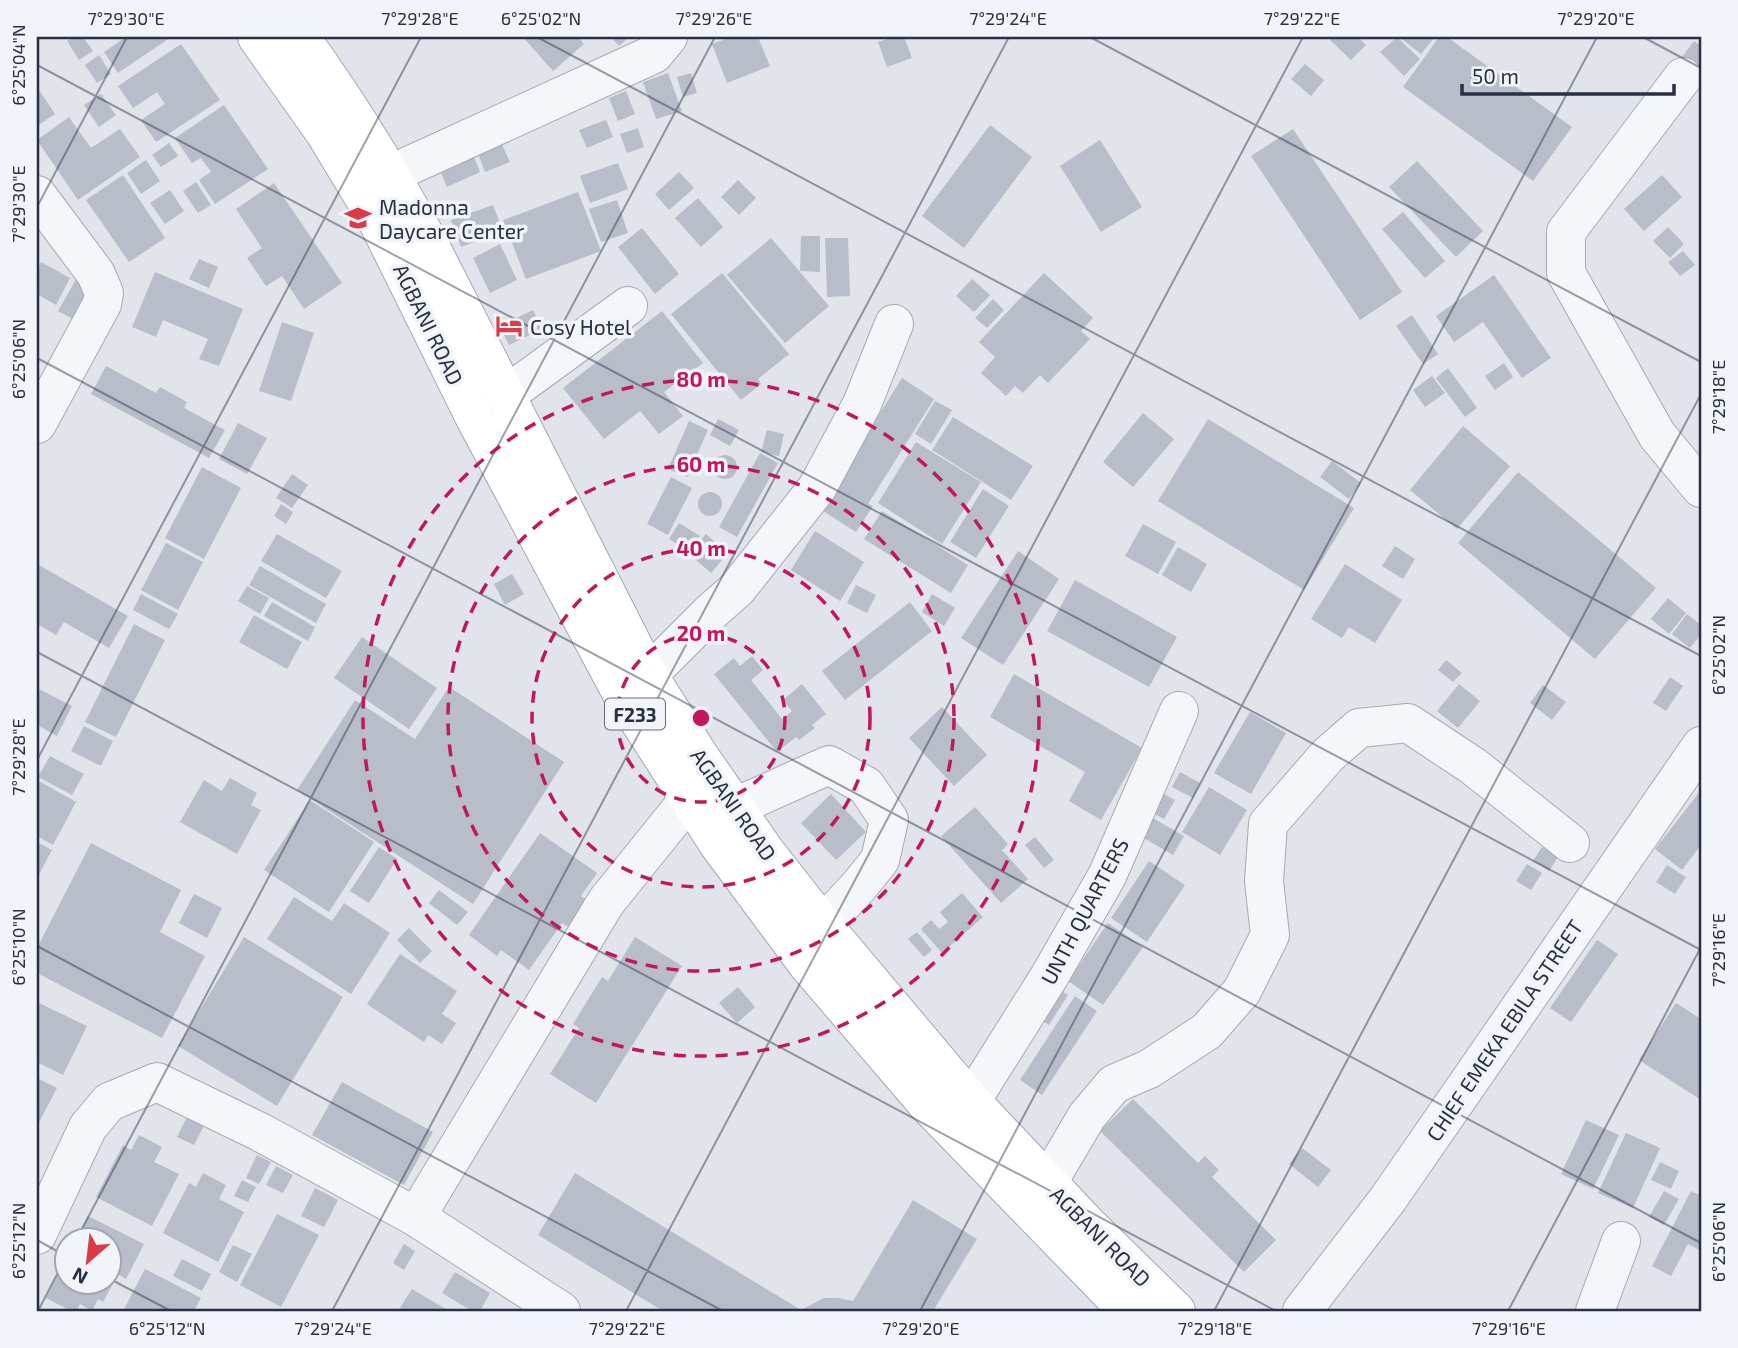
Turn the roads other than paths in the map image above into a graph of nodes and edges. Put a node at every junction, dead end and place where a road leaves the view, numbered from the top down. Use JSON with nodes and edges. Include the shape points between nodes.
{"nodes":[{"id":1,"x":257,"y":37,"type":"edge"},
{"id":2,"x":300,"y":37,"type":"edge"},
{"id":3,"x":668,"y":37,"type":"edge"},
{"id":4,"x":1683,"y":77,"type":"dead end"},
{"id":5,"x":391,"y":174,"type":"junction"},
{"id":6,"x":37,"y":195,"type":"edge"},
{"id":7,"x":628,"y":306,"type":"dead end"},
{"id":8,"x":894,"y":324,"type":"dead end"},
{"id":9,"x":506,"y":395,"type":"junction"},
{"id":10,"x":37,"y":424,"type":"edge"},
{"id":11,"x":1701,"y":488,"type":"edge"},
{"id":12,"x":648,"y":675,"type":"junction"},
{"id":13,"x":1179,"y":711,"type":"dead end"},
{"id":14,"x":1701,"y":746,"type":"edge"},
{"id":15,"x":689,"y":799,"type":"junction"},
{"id":16,"x":735,"y":807,"type":"junction"},
{"id":17,"x":1570,"y":842,"type":"dead end"},
{"id":18,"x":823,"y":925,"type":"junction"},
{"id":19,"x":971,"y":1101,"type":"junction"},
{"id":20,"x":1048,"y":1182,"type":"junction"},
{"id":21,"x":416,"y":1217,"type":"junction"},
{"id":22,"x":37,"y":1235,"type":"edge"},
{"id":23,"x":1621,"y":1241,"type":"dead end"},
{"id":24,"x":561,"y":1311,"type":"edge"},
{"id":25,"x":1128,"y":1311,"type":"edge"},
{"id":26,"x":1176,"y":1311,"type":"edge"},
{"id":27,"x":1302,"y":1311,"type":"edge"},
{"id":28,"x":1595,"y":1311,"type":"edge"}],
"edges":[{"from":1,"to":15,"type":"main road","name":"AGBANI ROAD","number":"F233","via":[[325,133],[375,216],[475,418],[622,694]]},
{"from":2,"to":5,"type":"main road","name":"AGBANI ROAD","number":"F233"},
{"from":3,"to":5,"type":"street","via":[[653,54]]},
{"from":4,"to":11,"type":"street","via":[[1566,232],[1566,273],[1657,435]]},
{"from":5,"to":9,"type":"main road","name":"AGBANI ROAD","number":"F233"},
{"from":6,"to":10,"type":"street","via":[[96,274],[104,293]]},
{"from":7,"to":9,"type":"street"},
{"from":8,"to":12,"type":"street","via":[[862,404],[817,488],[737,589]]},
{"from":9,"to":12,"type":"main road","name":"AGBANI ROAD","number":"F233"},
{"from":12,"to":16,"type":"main road","name":"AGBANI ROAD","number":"F233"},
{"from":13,"to":19,"type":"street","name":"UNTH QUARTERS","via":[[1107,876]]},
{"from":14,"to":27,"type":"street","name":"CHIEF EMEKA EBILA STREET","via":[[1388,1199]]},
{"from":15,"to":21,"type":"street","via":[[607,902]]},
{"from":15,"to":25,"type":"main road","name":"AGBANI ROAD","number":"F233","via":[[808,965],[927,1104]]},
{"from":16,"to":18,"type":"main road","name":"AGBANI ROAD","number":"F233"},
{"from":16,"to":18,"type":"street","via":[[829,765],[866,786],[889,820],[880,860]]},
{"from":17,"to":20,"type":"street","via":[[1473,766],[1408,723],[1359,728],[1328,755],[1268,824],[1264,881],[1270,935],[1242,991],[1207,1031],[1149,1069],[1114,1084],[1087,1116]]},
{"from":18,"to":19,"type":"main road","name":"AGBANI ROAD","number":"F233"},
{"from":19,"to":20,"type":"main road","name":"AGBANI ROAD","number":"F233"},
{"from":20,"to":26,"type":"main road","name":"AGBANI ROAD","number":"F233"},
{"from":21,"to":22,"type":"street","via":[[158,1082],[109,1102],[88,1127]]},
{"from":21,"to":24,"type":"street"},
{"from":23,"to":28,"type":"street"}]}
